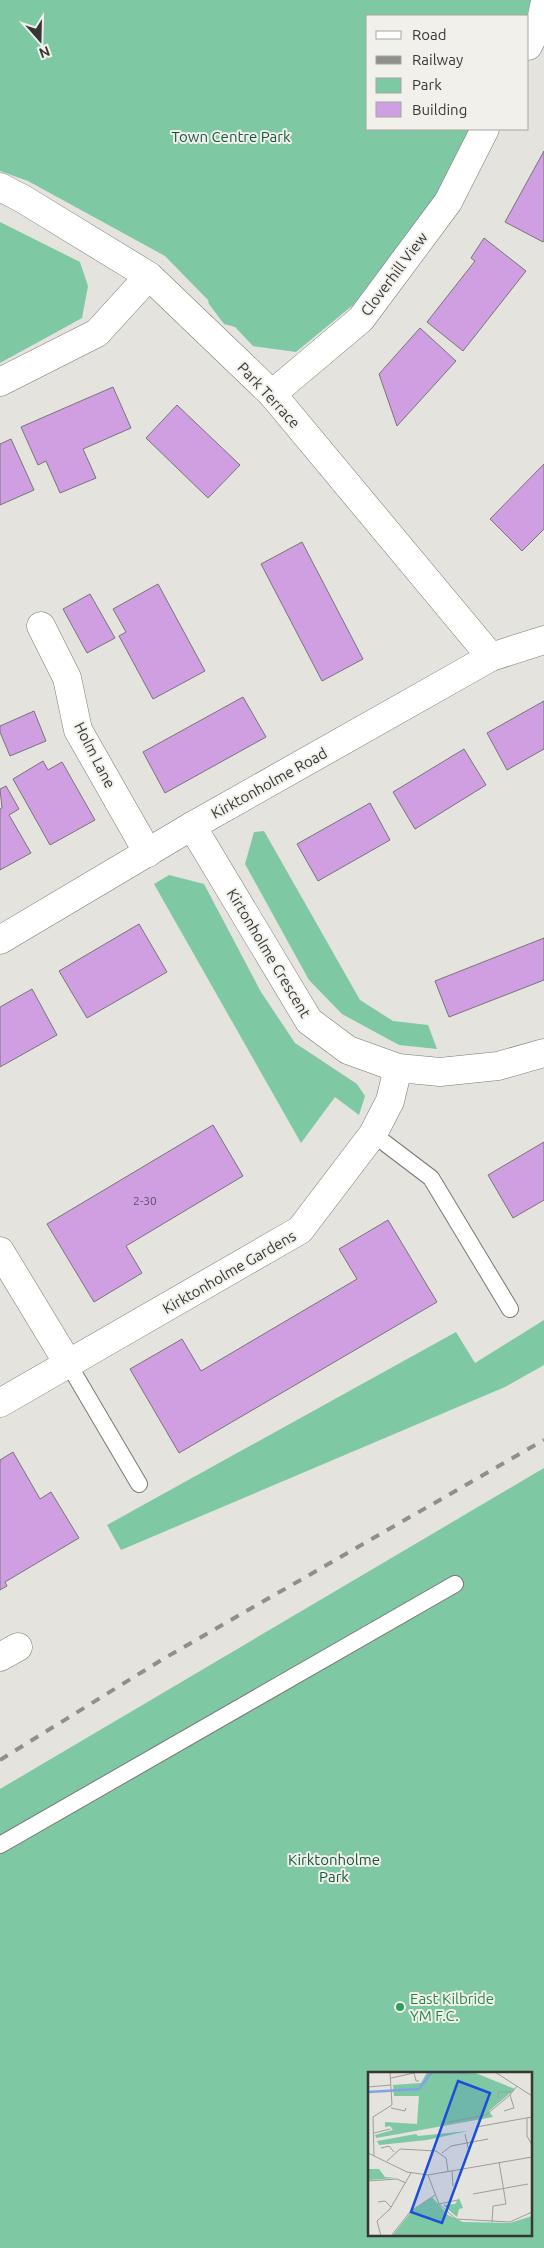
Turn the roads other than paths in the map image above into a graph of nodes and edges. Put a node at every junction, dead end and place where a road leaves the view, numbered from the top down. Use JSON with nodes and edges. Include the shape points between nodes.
{"nodes":[{"id":1,"x":544,"y":6,"type":"edge"},
{"id":2,"x":529,"y":44,"type":"edge"},
{"id":3,"x":484,"y":130,"type":"edge"},
{"id":4,"x":0,"y":187,"type":"edge"},
{"id":5,"x":148,"y":276,"type":"junction"},
{"id":6,"x":0,"y":382,"type":"edge"},
{"id":7,"x":272,"y":394,"type":"junction"},
{"id":8,"x":41,"y":626,"type":"dead end"},
{"id":9,"x":544,"y":640,"type":"edge"},
{"id":10,"x":491,"y":657,"type":"junction"},
{"id":11,"x":192,"y":826,"type":"junction"},
{"id":12,"x":148,"y":853,"type":"junction"},
{"id":13,"x":0,"y":940,"type":"edge"},
{"id":14,"x":544,"y":1053,"type":"edge"},
{"id":15,"x":398,"y":1068,"type":"junction"},
{"id":16,"x":373,"y":1134,"type":"junction"},
{"id":17,"x":0,"y":1251,"type":"edge"},
{"id":18,"x":510,"y":1308,"type":"dead end"},
{"id":19,"x":69,"y":1365,"type":"junction"},
{"id":20,"x":0,"y":1403,"type":"edge"},
{"id":21,"x":139,"y":1484,"type":"dead end"},
{"id":22,"x":455,"y":1584,"type":"dead end"},
{"id":23,"x":0,"y":1845,"type":"edge"}],
"edges":[{"from":1,"to":2,"type":"street","via":[[541,21]]},
{"from":3,"to":7,"type":"street","name":"Cloverhill View","via":[[448,202],[361,319]]},
{"from":4,"to":5,"type":"street","name":"Park Terrace"},
{"from":5,"to":6,"type":"street","via":[[97,333]]},
{"from":5,"to":7,"type":"street","name":"Park Terrace"},
{"from":7,"to":10,"type":"street","name":"Park Terrace"},
{"from":8,"to":12,"type":"street","name":"Holm Lane","via":[[67,678],[78,730]]},
{"from":9,"to":10,"type":"street","name":"Kirktonholme Road"},
{"from":10,"to":11,"type":"street","name":"Kirktonholme Road"},
{"from":11,"to":12,"type":"street","name":"Kirktonholme Road"},
{"from":11,"to":15,"type":"street","name":"Kirtonholme Crescent","via":[[310,1021],[348,1050]]},
{"from":12,"to":13,"type":"street","name":"Kirktonholme Road"},
{"from":14,"to":15,"type":"street","name":"Kirtonholme Crescent","via":[[498,1066],[450,1071]]},
{"from":15,"to":16,"type":"street","name":"Kirktonholme Gardens","via":[[390,1101]]},
{"from":16,"to":18,"type":"lane","via":[[431,1178]]},
{"from":16,"to":19,"type":"street","name":"Kirktonholme Gardens","via":[[300,1230]]},
{"from":17,"to":19,"type":"street"},
{"from":19,"to":20,"type":"street","name":"Kirktonholme Gardens"},
{"from":19,"to":21,"type":"lane"},
{"from":22,"to":23,"type":"lane"}]}
